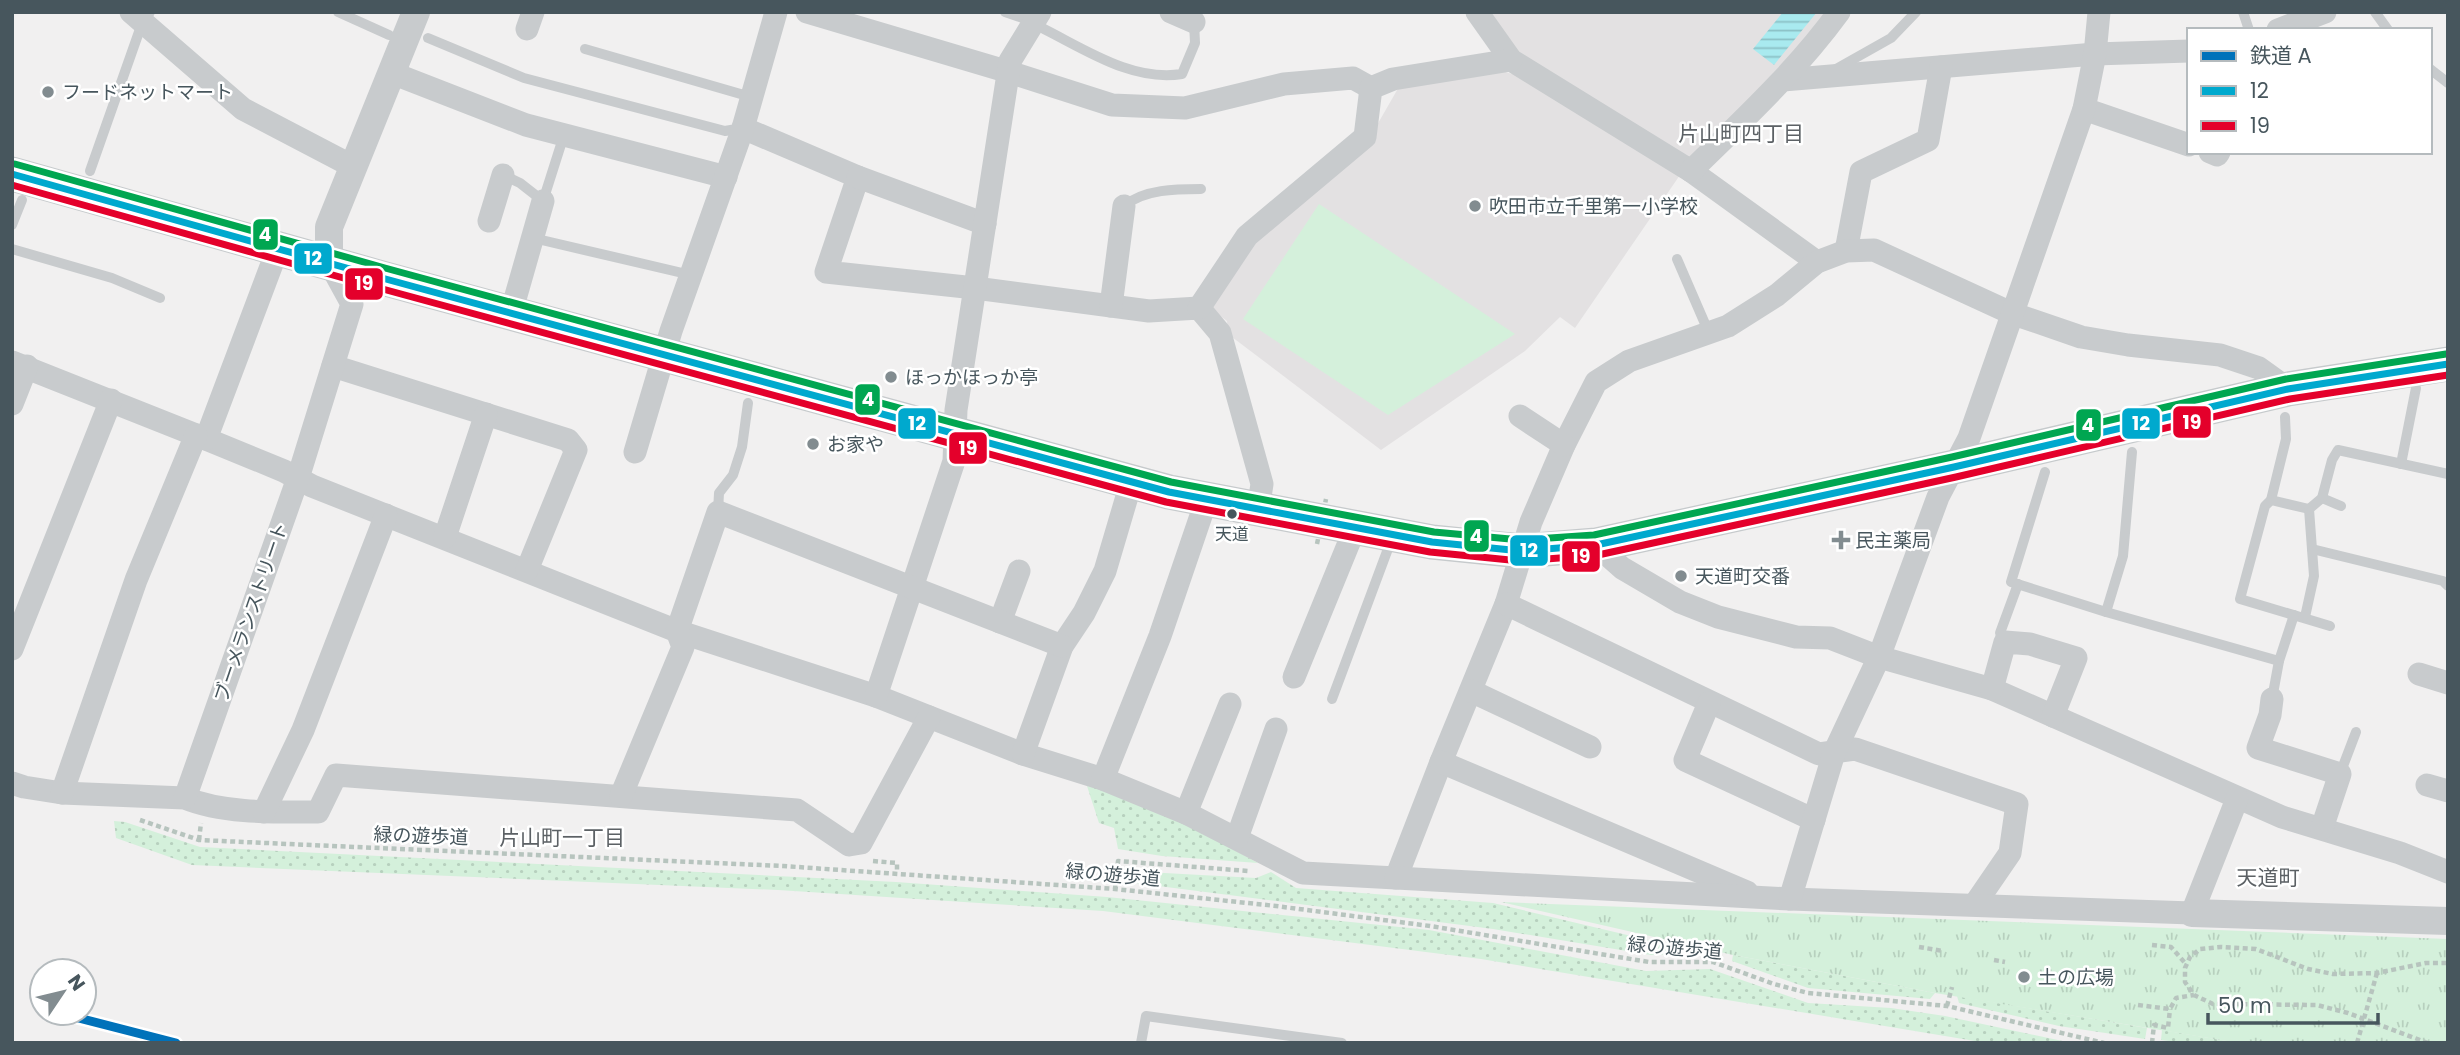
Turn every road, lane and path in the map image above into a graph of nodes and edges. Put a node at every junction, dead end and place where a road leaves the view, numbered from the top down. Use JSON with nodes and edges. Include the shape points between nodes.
{"nodes":[{"id":1,"x":338,"y":12,"type":"edge"},
{"id":2,"x":416,"y":12,"type":"edge"},
{"id":3,"x":776,"y":12,"type":"edge"},
{"id":4,"x":807,"y":12,"type":"edge"},
{"id":5,"x":1005,"y":12,"type":"edge"},
{"id":6,"x":1171,"y":12,"type":"edge"},
{"id":7,"x":1477,"y":12,"type":"edge"},
{"id":8,"x":1839,"y":12,"type":"edge"},
{"id":9,"x":1916,"y":12,"type":"edge"},
{"id":10,"x":2099,"y":12,"type":"edge"},
{"id":11,"x":2325,"y":12,"type":"edge"},
{"id":12,"x":2375,"y":12,"type":"edge"},
{"id":13,"x":142,"y":16,"type":"edge"},
{"id":14,"x":1037,"y":17,"type":"edge"},
{"id":15,"x":1194,"y":22,"type":"joint"},
{"id":16,"x":2292,"y":24,"type":"edge"},
{"id":17,"x":2387,"y":28,"type":"edge"},
{"id":18,"x":389,"y":35,"type":"dead end"},
{"id":19,"x":428,"y":38,"type":"dead end"},
{"id":20,"x":585,"y":49,"type":"dead end"},
{"id":21,"x":2187,"y":51,"type":"edge"},
{"id":22,"x":2095,"y":54,"type":"junction"},
{"id":23,"x":1511,"y":60,"type":"junction"},
{"id":24,"x":1941,"y":67,"type":"junction"},
{"id":25,"x":2432,"y":71,"type":"edge"},
{"id":26,"x":1009,"y":72,"type":"junction"},
{"id":27,"x":392,"y":73,"type":"junction"},
{"id":28,"x":1821,"y":78,"type":"junction"},
{"id":29,"x":1783,"y":80,"type":"junction"},
{"id":30,"x":2448,"y":83,"type":"edge"},
{"id":31,"x":1371,"y":88,"type":"junction"},
{"id":32,"x":751,"y":97,"type":"junction"},
{"id":33,"x":2084,"y":109,"type":"junction"},
{"id":34,"x":743,"y":128,"type":"junction"},
{"id":35,"x":564,"y":135,"type":"junction"},
{"id":36,"x":2187,"y":144,"type":"edge"},
{"id":37,"x":352,"y":166,"type":"junction"},
{"id":38,"x":90,"y":170,"type":"dead end"},
{"id":39,"x":1691,"y":171,"type":"junction"},
{"id":40,"x":503,"y":175,"type":"joint"},
{"id":41,"x":726,"y":177,"type":"junction"},
{"id":42,"x":858,"y":177,"type":"junction"},
{"id":43,"x":17,"y":187,"type":"edge"},
{"id":44,"x":1201,"y":189,"type":"dead end"},
{"id":45,"x":543,"y":201,"type":"junction"},
{"id":46,"x":1124,"y":206,"type":"joint"},
{"id":47,"x":489,"y":221,"type":"dead end"},
{"id":48,"x":985,"y":224,"type":"junction"},
{"id":49,"x":12,"y":225,"type":"edge"},
{"id":50,"x":533,"y":238,"type":"junction"},
{"id":51,"x":278,"y":248,"type":"junction"},
{"id":52,"x":12,"y":249,"type":"edge"},
{"id":53,"x":1846,"y":251,"type":"junction"},
{"id":54,"x":1677,"y":259,"type":"dead end"},
{"id":55,"x":329,"y":262,"type":"junction"},
{"id":56,"x":1817,"y":262,"type":"junction"},
{"id":57,"x":691,"y":275,"type":"junction"},
{"id":58,"x":975,"y":288,"type":"junction"},
{"id":59,"x":160,"y":298,"type":"dead end"},
{"id":60,"x":1111,"y":306,"type":"junction"},
{"id":61,"x":1199,"y":308,"type":"junction"},
{"id":62,"x":511,"y":313,"type":"junction"},
{"id":63,"x":2011,"y":313,"type":"junction"},
{"id":64,"x":1709,"y":333,"type":"junction"},
{"id":65,"x":663,"y":353,"type":"junction"},
{"id":66,"x":19,"y":364,"type":"edge"},
{"id":67,"x":2448,"y":364,"type":"edge"},
{"id":68,"x":333,"y":366,"type":"junction"},
{"id":69,"x":2416,"y":388,"type":"dead end"},
{"id":70,"x":111,"y":400,"type":"junction"},
{"id":71,"x":748,"y":403,"type":"dead end"},
{"id":72,"x":2286,"y":403,"type":"junction"},
{"id":73,"x":12,"y":404,"type":"edge"},
{"id":74,"x":486,"y":414,"type":"junction"},
{"id":75,"x":1520,"y":416,"type":"dead end"},
{"id":76,"x":955,"y":435,"type":"junction"},
{"id":77,"x":201,"y":437,"type":"junction"},
{"id":78,"x":1564,"y":445,"type":"junction"},
{"id":79,"x":635,"y":452,"type":"dead end"},
{"id":80,"x":2132,"y":452,"type":"dead end"},
{"id":81,"x":2401,"y":464,"type":"junction"},
{"id":82,"x":1954,"y":467,"type":"junction"},
{"id":83,"x":2045,"y":472,"type":"dead end"},
{"id":84,"x":2448,"y":474,"type":"edge"},
{"id":85,"x":298,"y":478,"type":"junction"},
{"id":86,"x":1132,"y":482,"type":"junction"},
{"id":87,"x":2322,"y":498,"type":"junction"},
{"id":88,"x":1326,"y":499,"type":"dead end"},
{"id":89,"x":2271,"y":500,"type":"junction"},
{"id":90,"x":1206,"y":501,"type":"junction"},
{"id":91,"x":2341,"y":506,"type":"dead end"},
{"id":92,"x":2309,"y":509,"type":"junction"},
{"id":93,"x":1258,"y":510,"type":"junction"},
{"id":94,"x":718,"y":513,"type":"junction"},
{"id":95,"x":386,"y":515,"type":"junction"},
{"id":96,"x":1355,"y":528,"type":"junction"},
{"id":97,"x":1394,"y":534,"type":"junction"},
{"id":98,"x":445,"y":537,"type":"junction"},
{"id":99,"x":1317,"y":544,"type":"dead end"},
{"id":100,"x":1596,"y":545,"type":"junction"},
{"id":101,"x":2312,"y":549,"type":"junction"},
{"id":102,"x":1521,"y":551,"type":"junction"},
{"id":103,"x":527,"y":570,"type":"junction"},
{"id":104,"x":1019,"y":571,"type":"dead end"},
{"id":105,"x":2018,"y":584,"type":"junction"},
{"id":106,"x":2448,"y":586,"type":"edge"},
{"id":107,"x":911,"y":587,"type":"junction"},
{"id":108,"x":1506,"y":604,"type":"junction"},
{"id":109,"x":2106,"y":612,"type":"junction"},
{"id":110,"x":2299,"y":616,"type":"junction"},
{"id":111,"x":1000,"y":622,"type":"junction"},
{"id":112,"x":2329,"y":626,"type":"dead end"},
{"id":113,"x":677,"y":631,"type":"junction"},
{"id":114,"x":2006,"y":642,"type":"junction"},
{"id":115,"x":1062,"y":646,"type":"junction"},
{"id":116,"x":12,"y":649,"type":"edge"},
{"id":117,"x":1879,"y":657,"type":"junction"},
{"id":118,"x":2279,"y":661,"type":"junction"},
{"id":119,"x":2419,"y":674,"type":"dead end"},
{"id":120,"x":1294,"y":677,"type":"dead end"},
{"id":121,"x":2448,"y":683,"type":"edge"},
{"id":122,"x":1992,"y":689,"type":"junction"},
{"id":123,"x":1471,"y":691,"type":"junction"},
{"id":124,"x":876,"y":696,"type":"junction"},
{"id":125,"x":1332,"y":699,"type":"dead end"},
{"id":126,"x":2272,"y":699,"type":"joint"},
{"id":127,"x":1230,"y":704,"type":"dead end"},
{"id":128,"x":1709,"y":704,"type":"junction"},
{"id":129,"x":2053,"y":716,"type":"junction"},
{"id":130,"x":929,"y":717,"type":"junction"},
{"id":131,"x":1276,"y":729,"type":"dead end"},
{"id":132,"x":2356,"y":732,"type":"dead end"},
{"id":133,"x":1590,"y":747,"type":"dead end"},
{"id":134,"x":1834,"y":753,"type":"junction"},
{"id":135,"x":1023,"y":754,"type":"junction"},
{"id":136,"x":1441,"y":762,"type":"junction"},
{"id":137,"x":2340,"y":774,"type":"junction"},
{"id":138,"x":1103,"y":779,"type":"junction"},
{"id":139,"x":12,"y":783,"type":"edge"},
{"id":140,"x":62,"y":793,"type":"junction"},
{"id":141,"x":621,"y":796,"type":"junction"},
{"id":142,"x":186,"y":798,"type":"junction"},
{"id":143,"x":2237,"y":799,"type":"junction"},
{"id":144,"x":264,"y":812,"type":"junction"},
{"id":145,"x":1186,"y":813,"type":"junction"},
{"id":146,"x":133,"y":817,"type":"dead end"},
{"id":147,"x":1814,"y":820,"type":"junction"},
{"id":148,"x":2322,"y":828,"type":"junction"},
{"id":149,"x":1237,"y":838,"type":"junction"},
{"id":150,"x":1256,"y":872,"type":"dead end"},
{"id":151,"x":2448,"y":872,"type":"edge"},
{"id":152,"x":1396,"y":878,"type":"junction"},
{"id":153,"x":1115,"y":889,"type":"junction"},
{"id":154,"x":1761,"y":898,"type":"junction"},
{"id":155,"x":1790,"y":899,"type":"junction"},
{"id":156,"x":1975,"y":904,"type":"junction"},
{"id":157,"x":2192,"y":913,"type":"junction"},
{"id":158,"x":2448,"y":921,"type":"edge"},
{"id":159,"x":1716,"y":944,"type":"dead end"},
{"id":160,"x":2152,"y":945,"type":"dead end"},
{"id":161,"x":1919,"y":947,"type":"dead end"},
{"id":162,"x":1943,"y":951,"type":"dead end"},
{"id":163,"x":1994,"y":960,"type":"dead end"},
{"id":164,"x":1713,"y":962,"type":"junction"},
{"id":165,"x":2005,"y":962,"type":"dead end"},
{"id":166,"x":2448,"y":963,"type":"edge"},
{"id":167,"x":2186,"y":964,"type":"junction"},
{"id":168,"x":2376,"y":973,"type":"junction"},
{"id":169,"x":1952,"y":987,"type":"dead end"},
{"id":170,"x":2194,"y":995,"type":"junction"},
{"id":171,"x":2138,"y":1005,"type":"dead end"},
{"id":172,"x":1947,"y":1006,"type":"junction"},
{"id":173,"x":2170,"y":1009,"type":"junction"},
{"id":174,"x":2362,"y":1018,"type":"junction"},
{"id":175,"x":1141,"y":1043,"type":"edge"},
{"id":176,"x":1342,"y":1043,"type":"edge"},
{"id":177,"x":2104,"y":1043,"type":"edge"},
{"id":178,"x":2152,"y":1043,"type":"edge"},
{"id":179,"x":2357,"y":1043,"type":"edge"},
{"id":180,"x":2428,"y":1043,"type":"edge"}],
"edges":[{"from":1,"to":18,"type":"lane"},
{"from":2,"to":27,"type":"street"},
{"from":3,"to":32,"type":"street"},
{"from":4,"to":26,"type":"street"},
{"from":5,"to":14,"type":"lane"},
{"from":6,"to":15,"type":"street"},
{"from":7,"to":23,"type":"street"},
{"from":8,"to":29,"type":"street"},
{"from":9,"to":28,"type":"lane","via":[[1886,41]]},
{"from":10,"to":22,"type":"street"},
{"from":11,"to":16,"type":"street"},
{"from":12,"to":17,"type":"lane"},
{"from":13,"to":37,"type":"street","via":[[243,109]]},
{"from":13,"to":38,"type":"lane"},
{"from":14,"to":15,"type":"lane","via":[[1044,29],[1121,67],[1163,77],[1182,74],[1195,43]]},
{"from":14,"to":26,"type":"street","via":[[1010,61]]},
{"from":19,"to":34,"type":"lane","via":[[524,78],[725,131]]},
{"from":20,"to":32,"type":"lane"},
{"from":21,"to":22,"type":"street"},
{"from":22,"to":24,"type":"street"},
{"from":22,"to":33,"type":"street"},
{"from":23,"to":31,"type":"street","via":[[1393,79]]},
{"from":23,"to":39,"type":"street"},
{"from":24,"to":28,"type":"street"},
{"from":24,"to":53,"type":"street","via":[[1928,140],[1861,172]]},
{"from":25,"to":30,"type":"lane"},
{"from":26,"to":31,"type":"street","via":[[1112,105],[1185,108],[1284,84],[1353,78]]},
{"from":26,"to":48,"type":"street"},
{"from":27,"to":35,"type":"street"},
{"from":27,"to":37,"type":"street"},
{"from":28,"to":29,"type":"street"},
{"from":29,"to":39,"type":"street"},
{"from":31,"to":61,"type":"street","via":[[1365,137],[1247,236]]},
{"from":32,"to":34,"type":"street"},
{"from":33,"to":36,"type":"street"},
{"from":33,"to":63,"type":"street"},
{"from":34,"to":41,"type":"street"},
{"from":34,"to":42,"type":"street"},
{"from":35,"to":41,"type":"street"},
{"from":35,"to":45,"type":"lane"},
{"from":37,"to":55,"type":"street","via":[[329,227]]},
{"from":39,"to":56,"type":"street"},
{"from":40,"to":45,"type":"lane"},
{"from":40,"to":47,"type":"street"},
{"from":41,"to":57,"type":"street"},
{"from":42,"to":48,"type":"street"},
{"from":42,"to":58,"type":"street","via":[[826,272]]},
{"from":43,"to":49,"type":"lane"},
{"from":43,"to":51,"type":"main road"},
{"from":44,"to":46,"type":"lane","via":[[1133,198]]},
{"from":45,"to":50,"type":"street"},
{"from":46,"to":60,"type":"street"},
{"from":48,"to":58,"type":"street"},
{"from":50,"to":57,"type":"lane"},
{"from":50,"to":62,"type":"street"},
{"from":51,"to":55,"type":"main road"},
{"from":51,"to":77,"type":"street"},
{"from":52,"to":59,"type":"lane","via":[[112,278]]},
{"from":53,"to":56,"type":"street"},
{"from":53,"to":63,"type":"street","via":[[1874,250]]},
{"from":54,"to":64,"type":"lane"},
{"from":55,"to":62,"type":"main road"},
{"from":55,"to":68,"type":"street","name":"ブーメランストリート","via":[[352,304]]},
{"from":56,"to":64,"type":"street","via":[[1777,295]]},
{"from":57,"to":65,"type":"street"},
{"from":58,"to":60,"type":"street"},
{"from":58,"to":76,"type":"street"},
{"from":60,"to":61,"type":"street","via":[[1149,311]]},
{"from":61,"to":93,"type":"street","via":[[1220,333],[1262,484]]},
{"from":62,"to":65,"type":"main road"},
{"from":63,"to":72,"type":"street","via":[[2081,337],[2220,355],[2259,368]]},
{"from":63,"to":82,"type":"street","via":[[1969,438]]},
{"from":64,"to":78,"type":"street","via":[[1629,361],[1597,382]]},
{"from":65,"to":76,"type":"main road"},
{"from":65,"to":79,"type":"street"},
{"from":66,"to":70,"type":"street"},
{"from":66,"to":73,"type":"street"},
{"from":67,"to":72,"type":"main road"},
{"from":68,"to":74,"type":"street"},
{"from":68,"to":85,"type":"street","name":"ブーメランストリート"},
{"from":69,"to":81,"type":"lane"},
{"from":70,"to":77,"type":"street"},
{"from":70,"to":116,"type":"street"},
{"from":71,"to":94,"type":"lane","via":[[742,447],[733,475],[719,493]]},
{"from":72,"to":82,"type":"main road"},
{"from":72,"to":89,"type":"lane","via":[[2286,439]]},
{"from":74,"to":98,"type":"street"},
{"from":74,"to":103,"type":"street","via":[[568,440],[576,450]]},
{"from":75,"to":78,"type":"street"},
{"from":76,"to":86,"type":"main road"},
{"from":76,"to":107,"type":"street","via":[[954,461]]},
{"from":77,"to":85,"type":"street"},
{"from":77,"to":140,"type":"street","via":[[136,580]]},
{"from":78,"to":102,"type":"street"},
{"from":80,"to":109,"type":"lane","via":[[2123,555]]},
{"from":81,"to":84,"type":"lane"},
{"from":81,"to":87,"type":"lane","via":[[2338,450]]},
{"from":82,"to":100,"type":"main road"},
{"from":82,"to":117,"type":"street","via":[[1938,497]]},
{"from":83,"to":105,"type":"lane","via":[[2011,582]]},
{"from":85,"to":95,"type":"street"},
{"from":85,"to":142,"type":"street","name":"ブーメランストリート"},
{"from":86,"to":90,"type":"main road"},
{"from":86,"to":115,"type":"street","via":[[1105,570]]},
{"from":87,"to":91,"type":"lane"},
{"from":87,"to":92,"type":"lane"},
{"from":88,"to":99,"type":"path","bridge":true},
{"from":89,"to":92,"type":"lane"},
{"from":89,"to":110,"type":"lane","via":[[2265,506],[2239,599]]},
{"from":90,"to":93,"type":"main road"},
{"from":90,"to":138,"type":"street","via":[[1160,636]]},
{"from":92,"to":101,"type":"lane"},
{"from":93,"to":96,"type":"main road"},
{"from":94,"to":107,"type":"street"},
{"from":94,"to":113,"type":"street"},
{"from":95,"to":98,"type":"street"},
{"from":95,"to":144,"type":"street","via":[[303,730]]},
{"from":96,"to":97,"type":"main road"},
{"from":96,"to":120,"type":"street"},
{"from":97,"to":102,"type":"main road"},
{"from":97,"to":125,"type":"lane"},
{"from":98,"to":103,"type":"street"},
{"from":100,"to":102,"type":"main road"},
{"from":100,"to":117,"type":"street","via":[[1622,568],[1680,602],[1796,637],[1830,638]]},
{"from":101,"to":106,"type":"lane"},
{"from":101,"to":110,"type":"lane","via":[[2314,576]]},
{"from":102,"to":108,"type":"street"},
{"from":103,"to":113,"type":"street"},
{"from":104,"to":111,"type":"street"},
{"from":105,"to":109,"type":"lane"},
{"from":105,"to":114,"type":"lane","via":[[2000,634]]},
{"from":107,"to":111,"type":"street"},
{"from":107,"to":124,"type":"street"},
{"from":108,"to":123,"type":"street"},
{"from":108,"to":128,"type":"street"},
{"from":109,"to":118,"type":"lane"},
{"from":110,"to":112,"type":"lane"},
{"from":110,"to":118,"type":"lane"},
{"from":111,"to":115,"type":"street"},
{"from":113,"to":124,"type":"street"},
{"from":113,"to":141,"type":"street","via":[[682,647]]},
{"from":114,"to":122,"type":"street"},
{"from":114,"to":129,"type":"street","via":[[2077,658]]},
{"from":115,"to":135,"type":"street"},
{"from":117,"to":122,"type":"street"},
{"from":117,"to":134,"type":"street"},
{"from":118,"to":126,"type":"lane"},
{"from":119,"to":121,"type":"street"},
{"from":122,"to":129,"type":"street"},
{"from":123,"to":133,"type":"street"},
{"from":123,"to":136,"type":"street"},
{"from":124,"to":130,"type":"street"},
{"from":126,"to":137,"type":"street","via":[[2258,748]]},
{"from":127,"to":145,"type":"street"},
{"from":128,"to":134,"type":"street","via":[[1818,754]]},
{"from":128,"to":147,"type":"street","via":[[1685,760]]},
{"from":129,"to":143,"type":"street"},
{"from":130,"to":135,"type":"street"},
{"from":130,"to":141,"type":"street","via":[[861,843],[849,845],[797,810]]},
{"from":131,"to":149,"type":"street"},
{"from":132,"to":137,"type":"lane"},
{"from":134,"to":147,"type":"street"},
{"from":134,"to":156,"type":"street","via":[[1855,749],[2017,804],[2010,853]]},
{"from":135,"to":138,"type":"street"},
{"from":136,"to":152,"type":"street"},
{"from":136,"to":154,"type":"street"},
{"from":137,"to":148,"type":"street"},
{"from":138,"to":145,"type":"street"},
{"from":139,"to":140,"type":"street"},
{"from":140,"to":142,"type":"street"},
{"from":141,"to":144,"type":"street","via":[[336,775],[318,812]]},
{"from":142,"to":144,"type":"street","via":[[199,804]]},
{"from":143,"to":148,"type":"street"},
{"from":143,"to":157,"type":"street"},
{"from":145,"to":149,"type":"street"},
{"from":146,"to":153,"type":"path","name":"緑の遊歩道","via":[[199,840],[783,866]]},
{"from":147,"to":155,"type":"street"},
{"from":148,"to":151,"type":"street"},
{"from":149,"to":152,"type":"street","via":[[1303,873]]},
{"from":150,"to":153,"type":"path","via":[[1118,861]]},
{"from":152,"to":154,"type":"street"},
{"from":153,"to":164,"type":"path","name":"緑の遊歩道","via":[[1430,926],[1649,962]]},
{"from":154,"to":155,"type":"street"},
{"from":155,"to":156,"type":"street"},
{"from":156,"to":157,"type":"street"},
{"from":157,"to":158,"type":"street"},
{"from":159,"to":164,"type":"path"},
{"from":160,"to":167,"type":"path","via":[[2171,947]]},
{"from":161,"to":162,"type":"path"},
{"from":163,"to":165,"type":"path"},
{"from":164,"to":172,"type":"path","name":"緑の遊歩道","via":[[1808,993]]},
{"from":166,"to":168,"type":"path"},
{"from":167,"to":168,"type":"path","via":[[2200,949],[2221,947],[2256,949],[2333,974]]},
{"from":167,"to":170,"type":"path","via":[[2185,982]]},
{"from":168,"to":174,"type":"path"},
{"from":169,"to":172,"type":"path"},
{"from":170,"to":173,"type":"path","via":[[2176,998]]},
{"from":170,"to":174,"type":"path","via":[[2213,1004],[2317,1005]]},
{"from":171,"to":173,"type":"path"},
{"from":172,"to":177,"type":"path","name":"緑の遊歩道"},
{"from":173,"to":178,"type":"path","via":[[2168,1028],[2154,1025]]},
{"from":174,"to":179,"type":"path"},
{"from":174,"to":180,"type":"path"},
{"from":175,"to":176,"type":"lane","via":[[1146,1016]]}]}
